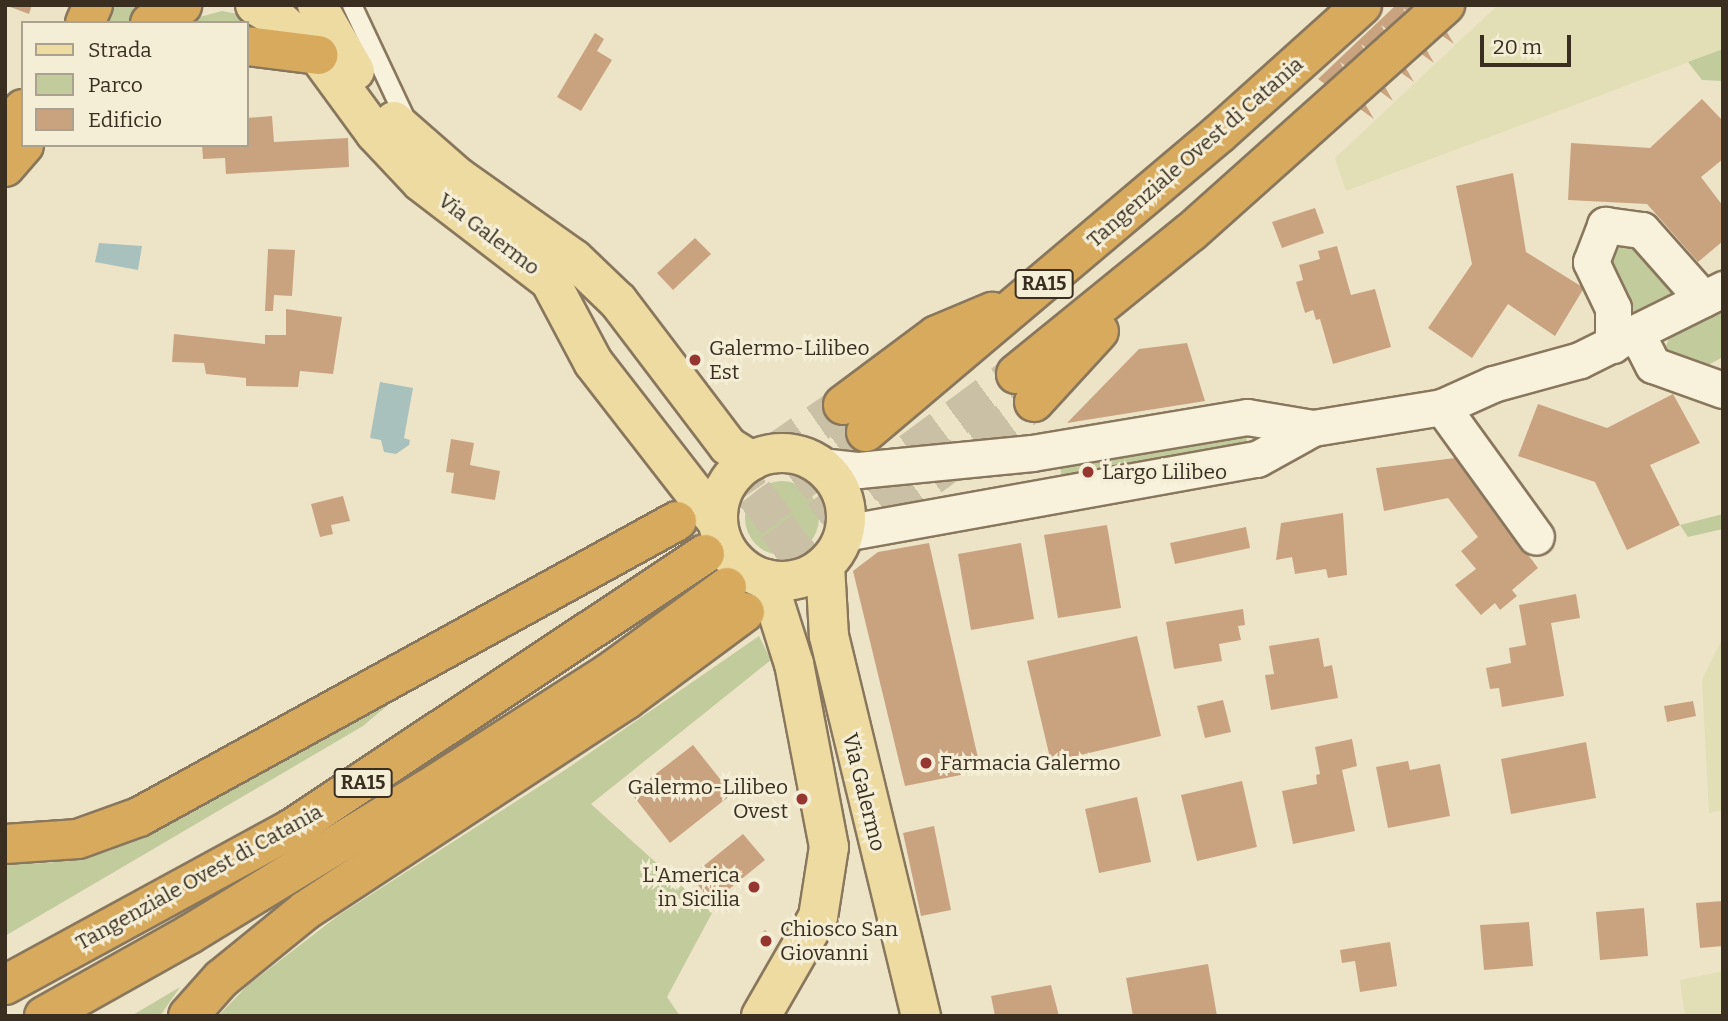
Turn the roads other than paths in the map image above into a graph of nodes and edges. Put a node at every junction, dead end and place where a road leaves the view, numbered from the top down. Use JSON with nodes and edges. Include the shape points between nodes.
{"nodes":[{"id":1,"x":93,"y":5,"type":"edge"},
{"id":2,"x":183,"y":5,"type":"edge"},
{"id":3,"x":255,"y":5,"type":"edge"},
{"id":4,"x":317,"y":5,"type":"edge"},
{"id":5,"x":352,"y":5,"type":"edge"},
{"id":6,"x":1362,"y":5,"type":"edge"},
{"id":7,"x":1445,"y":5,"type":"edge"},
{"id":8,"x":86,"y":21,"type":"edge"},
{"id":9,"x":154,"y":21,"type":"edge"},
{"id":10,"x":248,"y":46,"type":"edge"},
{"id":11,"x":318,"y":55,"type":"junction"},
{"id":12,"x":21,"y":111,"type":"edge"},
{"id":13,"x":5,"y":129,"type":"edge"},
{"id":14,"x":418,"y":144,"type":"junction"},
{"id":15,"x":22,"y":147,"type":"edge"},
{"id":16,"x":5,"y":167,"type":"edge"},
{"id":17,"x":1713,"y":294,"type":"edge"},
{"id":18,"x":1625,"y":340,"type":"junction"},
{"id":19,"x":1025,"y":388,"type":"tunnel mouth"},
{"id":20,"x":1723,"y":390,"type":"edge"},
{"id":21,"x":1442,"y":407,"type":"junction"},
{"id":22,"x":854,"y":419,"type":"tunnel mouth"},
{"id":23,"x":1313,"y":428,"type":"junction"},
{"id":24,"x":1032,"y":453,"type":"junction"},
{"id":25,"x":752,"y":461,"type":"junction"},
{"id":26,"x":820,"y":466,"type":"junction"},
{"id":27,"x":1040,"y":495,"type":"junction"},
{"id":28,"x":677,"y":521,"type":"tunnel mouth"},
{"id":29,"x":1536,"y":537,"type":"dead end"},
{"id":30,"x":712,"y":538,"type":"junction"},
{"id":31,"x":835,"y":549,"type":"junction"},
{"id":32,"x":767,"y":579,"type":"junction"},
{"id":33,"x":5,"y":844,"type":"edge"},
{"id":34,"x":5,"y":985,"type":"edge"},
{"id":35,"x":44,"y":1016,"type":"edge"},
{"id":36,"x":188,"y":1016,"type":"edge"},
{"id":37,"x":761,"y":1016,"type":"edge"},
{"id":38,"x":921,"y":1016,"type":"edge"}],
"edges":[{"from":1,"to":8,"type":"highway"},
{"from":2,"to":9,"type":"highway"},
{"from":3,"to":11,"type":"main road","name":"Via Galermo"},
{"from":4,"to":14,"type":"main road","name":"Via Galermo","via":[[359,78]]},
{"from":5,"to":14,"type":"lane"},
{"from":6,"to":22,"type":"highway","name":"Tangenziale Ovest di Catania","number":"RA15","via":[[1026,298]]},
{"from":7,"to":19,"type":"highway"},
{"from":10,"to":11,"type":"highway"},
{"from":11,"to":30,"type":"main road","name":"Via Galermo","via":[[397,160],[550,281],[593,362]]},
{"from":12,"to":13,"type":"highway"},
{"from":14,"to":25,"type":"main road","name":"Via Galermo","via":[[574,259],[618,301],[728,446]]},
{"from":15,"to":16,"type":"highway"},
{"from":17,"to":18,"type":"street"},
{"from":17,"to":18,"type":"street","via":[[1642,230],[1605,225],[1591,262]]},
{"from":18,"to":20,"type":"street","via":[[1653,365]]},
{"from":18,"to":21,"type":"street","via":[[1493,384]]},
{"from":21,"to":23,"type":"street"},
{"from":21,"to":29,"type":"street"},
{"from":23,"to":24,"type":"street","via":[[1247,417]]},
{"from":23,"to":27,"type":"street","via":[[1257,459]]},
{"from":24,"to":26,"type":"street","via":[[859,470]]},
{"from":24,"to":27,"type":"street"},
{"from":25,"to":26,"type":"main road","via":[[787,454]]},
{"from":25,"to":30,"type":"main road","via":[[726,487]]},
{"from":26,"to":31,"type":"main road","via":[[842,495]]},
{"from":27,"to":31,"type":"street"},
{"from":28,"to":33,"type":"highway","via":[[139,817],[78,838]]},
{"from":30,"to":32,"type":"main road","via":[[724,545],[737,563]]},
{"from":30,"to":34,"type":"highway","name":"Tangenziale Ovest di Catania","number":"RA15","via":[[291,829]]},
{"from":31,"to":32,"type":"main road","via":[[798,579]]},
{"from":31,"to":38,"type":"main road","name":"Via Galermo","via":[[829,636]]},
{"from":32,"to":37,"type":"main road","name":"Via Galermo","via":[[794,664],[829,847],[818,918]]},
{"from":35,"to":36,"type":"highway","name":"Tangenziale Ovest di Catania","number":"RA15","via":[[190,934],[609,673],[736,600],[626,700],[306,910],[229,972]]}]}
